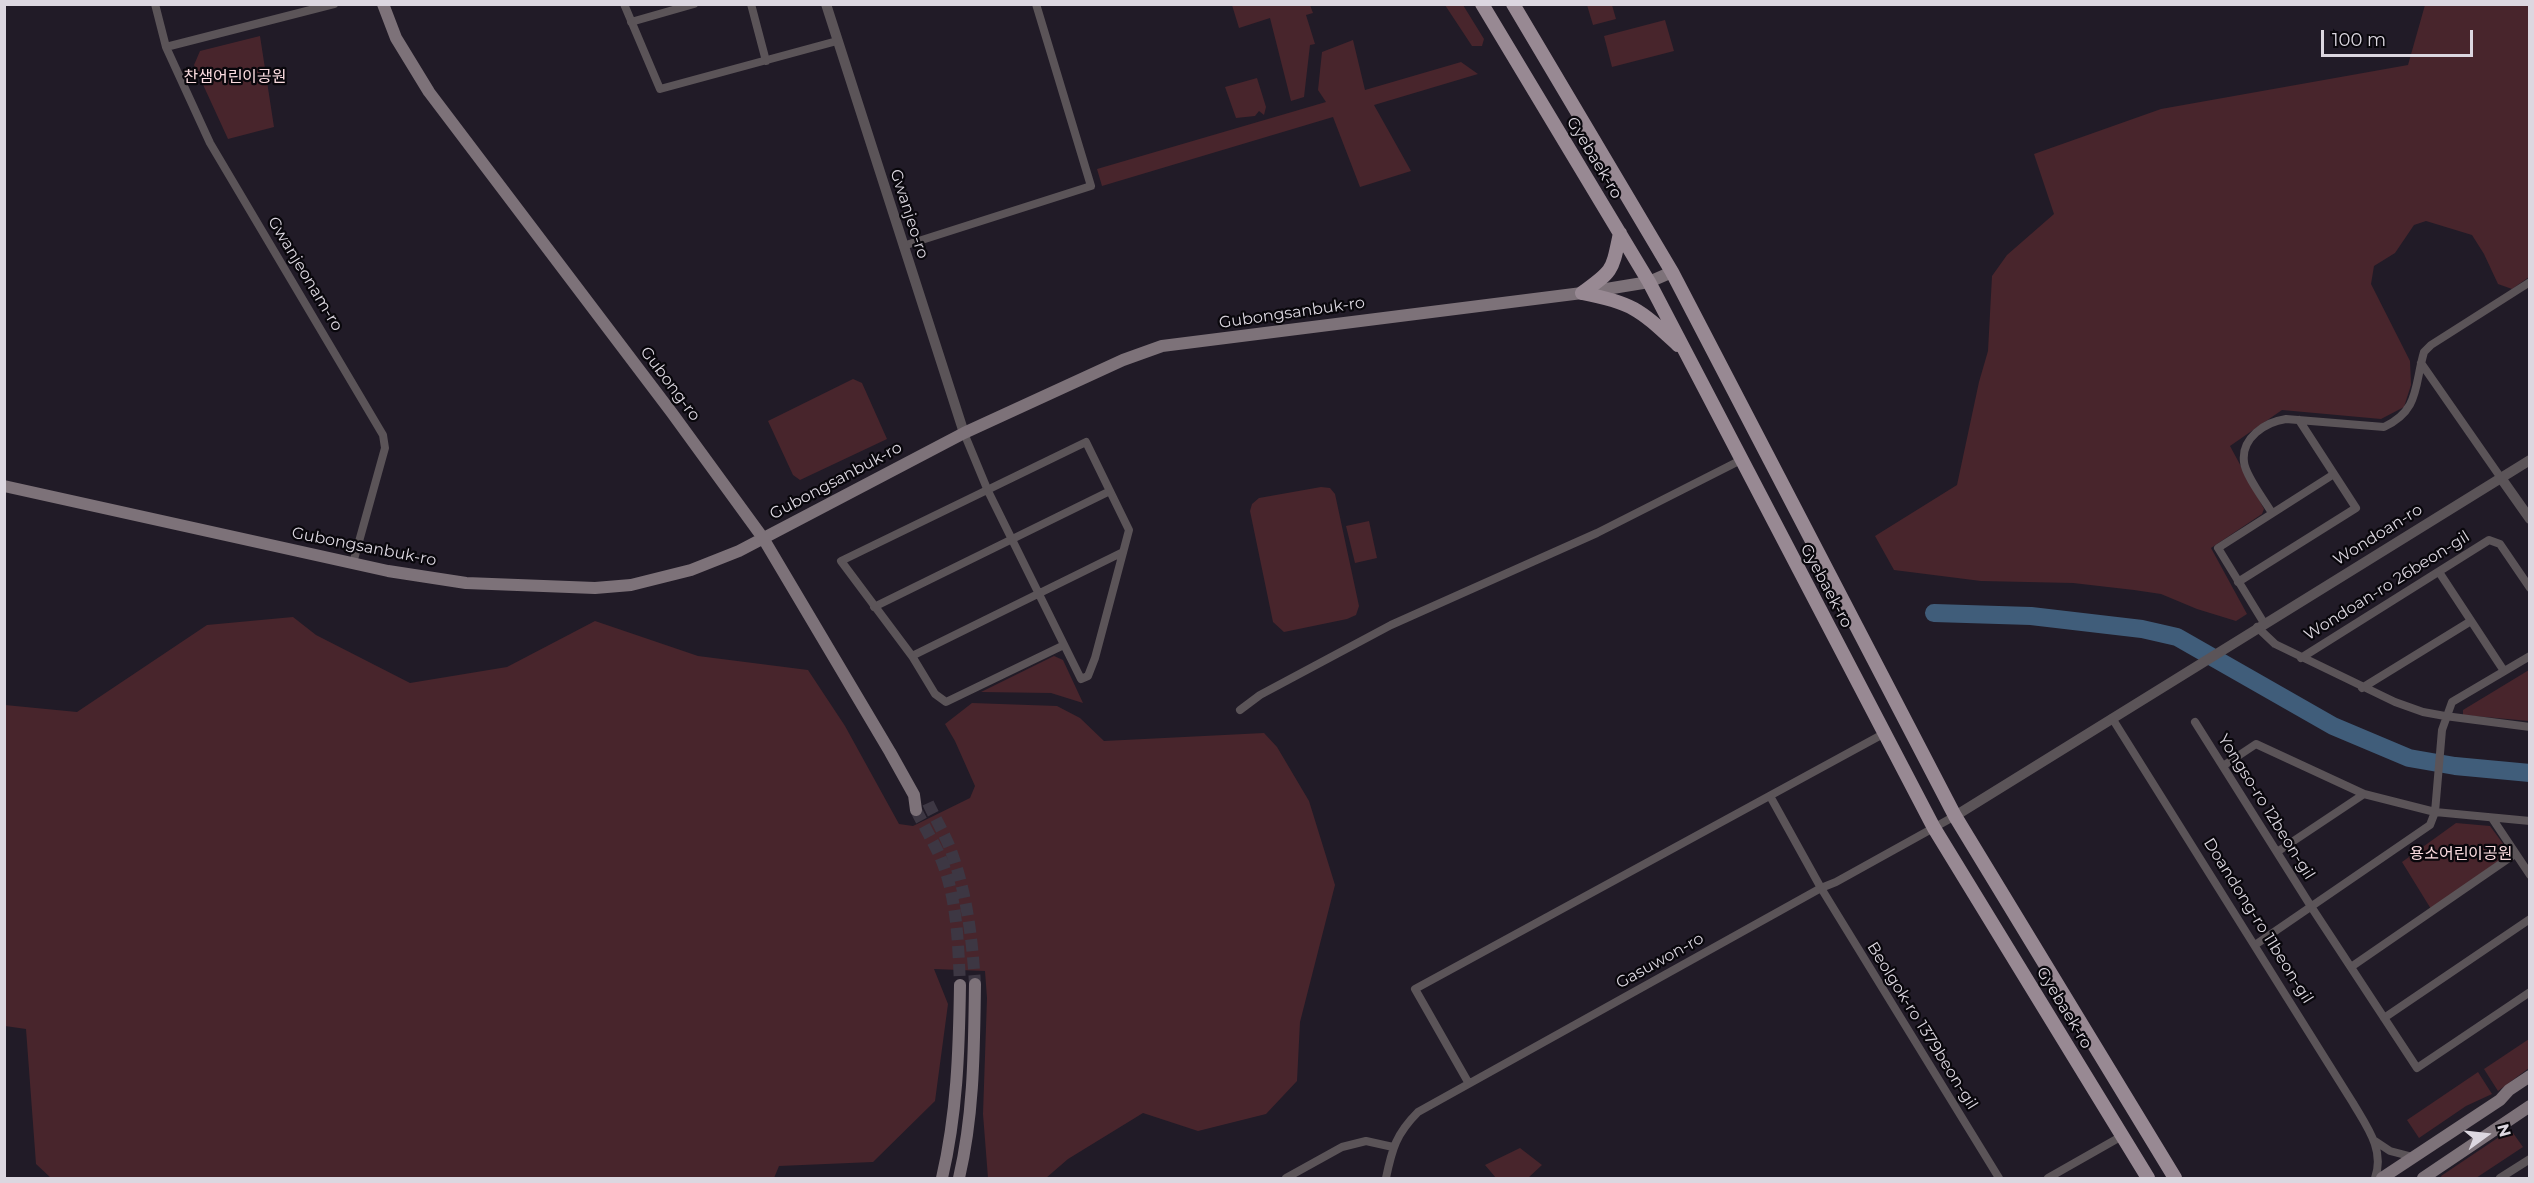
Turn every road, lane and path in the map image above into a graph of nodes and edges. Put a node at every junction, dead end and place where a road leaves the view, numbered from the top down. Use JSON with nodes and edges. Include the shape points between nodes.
{"nodes":[{"id":1,"x":155,"y":4,"type":"edge"},
{"id":2,"x":334,"y":4,"type":"edge"},
{"id":3,"x":383,"y":4,"type":"edge"},
{"id":4,"x":624,"y":4,"type":"edge"},
{"id":5,"x":694,"y":4,"type":"edge"},
{"id":6,"x":751,"y":4,"type":"edge"},
{"id":7,"x":826,"y":4,"type":"edge"},
{"id":8,"x":1036,"y":4,"type":"edge"},
{"id":9,"x":1482,"y":4,"type":"edge"},
{"id":10,"x":1513,"y":4,"type":"edge"},
{"id":11,"x":632,"y":22,"type":"junction"},
{"id":12,"x":837,"y":40,"type":"junction"},
{"id":13,"x":166,"y":47,"type":"junction"},
{"id":14,"x":766,"y":61,"type":"junction"},
{"id":15,"x":1620,"y":233,"type":"junction"},
{"id":16,"x":903,"y":246,"type":"junction"},
{"id":17,"x":1672,"y":272,"type":"junction"},
{"id":18,"x":1649,"y":282,"type":"junction"},
{"id":19,"x":2529,"y":282,"type":"edge"},
{"id":20,"x":1582,"y":293,"type":"junction"},
{"id":21,"x":1684,"y":350,"type":"junction"},
{"id":22,"x":2421,"y":363,"type":"junction"},
{"id":23,"x":2299,"y":420,"type":"junction"},
{"id":24,"x":964,"y":434,"type":"junction"},
{"id":25,"x":1741,"y":460,"type":"junction"},
{"id":26,"x":2529,"y":460,"type":"edge"},
{"id":27,"x":2334,"y":474,"type":"junction"},
{"id":28,"x":2500,"y":478,"type":"junction"},
{"id":29,"x":4,"y":486,"type":"edge"},
{"id":30,"x":988,"y":491,"type":"junction"},
{"id":31,"x":1110,"y":491,"type":"junction"},
{"id":32,"x":2272,"y":513,"type":"junction"},
{"id":33,"x":2529,"y":519,"type":"edge"},
{"id":34,"x":763,"y":538,"type":"junction"},
{"id":35,"x":1012,"y":539,"type":"junction"},
{"id":36,"x":1123,"y":552,"type":"junction"},
{"id":37,"x":354,"y":563,"type":"junction"},
{"id":38,"x":2439,"y":572,"type":"junction"},
{"id":39,"x":2238,"y":582,"type":"junction"},
{"id":40,"x":2529,"y":588,"type":"edge"},
{"id":41,"x":1039,"y":593,"type":"junction"},
{"id":42,"x":874,"y":607,"type":"junction"},
{"id":43,"x":2471,"y":621,"type":"junction"},
{"id":44,"x":2261,"y":625,"type":"junction"},
{"id":45,"x":1064,"y":645,"type":"junction"},
{"id":46,"x":912,"y":656,"type":"junction"},
{"id":47,"x":2529,"y":656,"type":"edge"},
{"id":48,"x":2301,"y":658,"type":"junction"},
{"id":49,"x":2504,"y":671,"type":"junction"},
{"id":50,"x":2362,"y":688,"type":"junction"},
{"id":51,"x":1240,"y":710,"type":"dead end"},
{"id":52,"x":2445,"y":717,"type":"junction"},
{"id":53,"x":2112,"y":718,"type":"junction"},
{"id":54,"x":2195,"y":722,"type":"dead end"},
{"id":55,"x":2529,"y":727,"type":"edge"},
{"id":56,"x":1885,"y":733,"type":"junction"},
{"id":57,"x":2223,"y":766,"type":"junction"},
{"id":58,"x":2364,"y":794,"type":"junction"},
{"id":59,"x":914,"y":795,"type":"junction"},
{"id":60,"x":1770,"y":796,"type":"junction"},
{"id":61,"x":928,"y":802,"type":"tunnel mouth"},
{"id":62,"x":916,"y":810,"type":"tunnel mouth"},
{"id":63,"x":2434,"y":812,"type":"junction"},
{"id":64,"x":1955,"y":816,"type":"junction"},
{"id":65,"x":2492,"y":818,"type":"junction"},
{"id":66,"x":2529,"y":821,"type":"edge"},
{"id":67,"x":1934,"y":828,"type":"junction"},
{"id":68,"x":2277,"y":852,"type":"junction"},
{"id":69,"x":2515,"y":854,"type":"junction"},
{"id":70,"x":2529,"y":875,"type":"edge"},
{"id":71,"x":1821,"y":888,"type":"junction"},
{"id":72,"x":2312,"y":908,"type":"junction"},
{"id":73,"x":2529,"y":919,"type":"edge"},
{"id":74,"x":2255,"y":945,"type":"junction"},
{"id":75,"x":2351,"y":967,"type":"junction"},
{"id":76,"x":975,"y":984,"type":"tunnel mouth"},
{"id":77,"x":960,"y":985,"type":"tunnel mouth"},
{"id":78,"x":2529,"y":992,"type":"edge"},
{"id":79,"x":2384,"y":1018,"type":"junction"},
{"id":80,"x":2529,"y":1076,"type":"edge"},
{"id":81,"x":1468,"y":1082,"type":"junction"},
{"id":82,"x":2529,"y":1106,"type":"edge"},
{"id":83,"x":2122,"y":1136,"type":"junction"},
{"id":84,"x":2375,"y":1142,"type":"junction"},
{"id":85,"x":1393,"y":1147,"type":"junction"},
{"id":86,"x":2413,"y":1157,"type":"junction"},
{"id":87,"x":2529,"y":1159,"type":"edge"},
{"id":88,"x":2062,"y":1175,"type":"edge"},
{"id":89,"x":2425,"y":1178,"type":"edge"},
{"id":90,"x":942,"y":1179,"type":"edge"},
{"id":91,"x":958,"y":1179,"type":"edge"},
{"id":92,"x":1286,"y":1179,"type":"edge"},
{"id":93,"x":1386,"y":1179,"type":"edge"},
{"id":94,"x":1999,"y":1179,"type":"edge"},
{"id":95,"x":2048,"y":1179,"type":"edge"},
{"id":96,"x":2148,"y":1179,"type":"edge"},
{"id":97,"x":2175,"y":1179,"type":"edge"},
{"id":98,"x":2375,"y":1179,"type":"edge"},
{"id":99,"x":2382,"y":1179,"type":"edge"},
{"id":100,"x":2500,"y":1179,"type":"edge"}],
"edges":[{"from":1,"to":13,"type":"street","name":"Gwanjeonam-ro"},
{"from":2,"to":13,"type":"street"},
{"from":3,"to":34,"type":"main road","name":"Gubong-ro","via":[[396,38],[429,92]]},
{"from":4,"to":11,"type":"street"},
{"from":5,"to":11,"type":"street"},
{"from":6,"to":14,"type":"street"},
{"from":7,"to":12,"type":"street","name":"Gwanjeo-ro"},
{"from":8,"to":16,"type":"street","via":[[1091,186]]},
{"from":9,"to":15,"type":"main road","name":"Gyebaek-ro"},
{"from":10,"to":17,"type":"main road","name":"Gyebaek-ro"},
{"from":11,"to":14,"type":"street","via":[[660,89]]},
{"from":12,"to":14,"type":"street"},
{"from":12,"to":16,"type":"street","name":"Gwanjeo-ro"},
{"from":13,"to":37,"type":"street","name":"Gwanjeonam-ro","via":[[210,143],[383,435],[385,447]]},
{"from":15,"to":18,"type":"main road","name":"Gyebaek-ro"},
{"from":15,"to":20,"type":"main road","via":[[1612,268]]},
{"from":16,"to":24,"type":"street","name":"Gwanjeo-ro"},
{"from":17,"to":18,"type":"main road","name":"Gubongsanbuk-ro"},
{"from":17,"to":64,"type":"main road","name":"Gyebaek-ro"},
{"from":18,"to":20,"type":"main road","name":"Gubongsanbuk-ro"},
{"from":18,"to":21,"type":"main road","name":"Gyebaek-ro"},
{"from":19,"to":22,"type":"street","via":[[2431,345]]},
{"from":20,"to":21,"type":"main road","via":[[1627,303],[1646,314]]},
{"from":20,"to":24,"type":"main road","name":"Gubongsanbuk-ro","via":[[1162,346],[1123,360]]},
{"from":21,"to":25,"type":"main road","name":"Gyebaek-ro"},
{"from":22,"to":23,"type":"street","via":[[2410,408],[2384,427]]},
{"from":22,"to":28,"type":"street"},
{"from":23,"to":27,"type":"street"},
{"from":23,"to":32,"type":"street","via":[[2275,421],[2249,440],[2244,462]]},
{"from":24,"to":30,"type":"street"},
{"from":24,"to":34,"type":"main road","name":"Gubongsanbuk-ro"},
{"from":25,"to":51,"type":"street","via":[[1597,533],[1391,625],[1260,695]]},
{"from":25,"to":56,"type":"main road","name":"Gyebaek-ro"},
{"from":26,"to":28,"type":"street","name":"Wondoan-ro"},
{"from":27,"to":32,"type":"street"},
{"from":27,"to":39,"type":"street","via":[[2356,508]]},
{"from":28,"to":33,"type":"street"},
{"from":28,"to":44,"type":"street","name":"Wondoan-ro"},
{"from":29,"to":37,"type":"main road","name":"Gubongsanbuk-ro"},
{"from":30,"to":31,"type":"street","via":[[1086,442]]},
{"from":30,"to":35,"type":"street"},
{"from":30,"to":42,"type":"street","via":[[841,561]]},
{"from":31,"to":35,"type":"street"},
{"from":31,"to":36,"type":"street","via":[[1129,530]]},
{"from":32,"to":39,"type":"street","name":"Wondoan-ro 26beon-gil","via":[[2218,548]]},
{"from":34,"to":37,"type":"main road","name":"Gubongsanbuk-ro","via":[[691,570],[631,585],[595,588],[466,583]]},
{"from":34,"to":59,"type":"main road","name":"Gubong-ro"},
{"from":35,"to":41,"type":"street"},
{"from":35,"to":42,"type":"street"},
{"from":36,"to":41,"type":"street"},
{"from":36,"to":45,"type":"street","via":[[1092,669],[1084,679]]},
{"from":38,"to":40,"type":"street","name":"Wondoan-ro 26beon-gil","via":[[2489,540],[2499,544]]},
{"from":38,"to":43,"type":"street"},
{"from":38,"to":48,"type":"street","name":"Wondoan-ro 26beon-gil"},
{"from":39,"to":44,"type":"street","name":"Wondoan-ro 26beon-gil"},
{"from":41,"to":45,"type":"street"},
{"from":41,"to":46,"type":"street"},
{"from":42,"to":46,"type":"street"},
{"from":43,"to":49,"type":"street"},
{"from":43,"to":50,"type":"street"},
{"from":44,"to":48,"type":"street","name":"Wondoan-ro 26beon-gil","via":[[2275,644]]},
{"from":44,"to":53,"type":"street","name":"Wondoan-ro"},
{"from":45,"to":46,"type":"street","via":[[946,702],[935,694]]},
{"from":47,"to":49,"type":"street"},
{"from":48,"to":50,"type":"street","name":"Wondoan-ro 26beon-gil"},
{"from":49,"to":52,"type":"street","via":[[2451,702]]},
{"from":50,"to":52,"type":"street","name":"Wondoan-ro 26beon-gil"},
{"from":52,"to":55,"type":"street","name":"Wondoan-ro 26beon-gil"},
{"from":52,"to":63,"type":"street"},
{"from":53,"to":64,"type":"street"},
{"from":53,"to":74,"type":"street","name":"Doandong-ro 11beon-gil"},
{"from":54,"to":57,"type":"street","name":"Yongso-ro 12beon-gil"},
{"from":56,"to":60,"type":"street"},
{"from":56,"to":67,"type":"main road","name":"Gyebaek-ro"},
{"from":57,"to":58,"type":"street","via":[[2256,744]]},
{"from":57,"to":68,"type":"street","name":"Yongso-ro 12beon-gil"},
{"from":58,"to":63,"type":"street"},
{"from":58,"to":68,"type":"street"},
{"from":59,"to":61,"type":"main road"},
{"from":59,"to":62,"type":"main road"},
{"from":60,"to":71,"type":"street","name":"Beolgok-ro 1379beon-gil"},
{"from":60,"to":81,"type":"street","via":[[1415,989]]},
{"from":63,"to":65,"type":"street"},
{"from":63,"to":72,"type":"street","name":"Yongso-ro 12beon-gil","via":[[2430,825]]},
{"from":64,"to":67,"type":"street","name":"Gasuwon-ro"},
{"from":64,"to":97,"type":"main road","name":"Gyebaek-ro"},
{"from":65,"to":66,"type":"street"},
{"from":65,"to":69,"type":"street"},
{"from":67,"to":71,"type":"street","name":"Gasuwon-ro"},
{"from":67,"to":83,"type":"main road","name":"Gyebaek-ro"},
{"from":68,"to":72,"type":"street","name":"Yongso-ro 12beon-gil"},
{"from":69,"to":70,"type":"street"},
{"from":69,"to":75,"type":"street"},
{"from":71,"to":81,"type":"street","name":"Gasuwon-ro"},
{"from":71,"to":94,"type":"street","name":"Beolgok-ro 1379beon-gil"},
{"from":72,"to":74,"type":"street","name":"Yongso-ro 12beon-gil"},
{"from":72,"to":75,"type":"street"},
{"from":73,"to":79,"type":"street"},
{"from":74,"to":84,"type":"street","name":"Doandong-ro 11beon-gil"},
{"from":75,"to":79,"type":"street"},
{"from":76,"to":91,"type":"main road","via":[[968,1141]]},
{"from":77,"to":90,"type":"main road","via":[[958,1075],[951,1141]]},
{"from":78,"to":79,"type":"street","via":[[2417,1068]]},
{"from":80,"to":86,"type":"main road","via":[[2502,1099]]},
{"from":81,"to":85,"type":"street","name":"Gasuwon-ro","via":[[1418,1112],[1403,1127]]},
{"from":82,"to":89,"type":"main road"},
{"from":83,"to":88,"type":"street"},
{"from":83,"to":96,"type":"main road","name":"Gyebaek-ro"},
{"from":84,"to":86,"type":"street"},
{"from":84,"to":98,"type":"street","via":[[2379,1157]]},
{"from":85,"to":92,"type":"street","via":[[1366,1141],[1342,1147]]},
{"from":85,"to":93,"type":"street","name":"Gasuwon-ro"},
{"from":86,"to":99,"type":"main road"},
{"from":87,"to":100,"type":"street"},
{"from":88,"to":95,"type":"street"}]}
